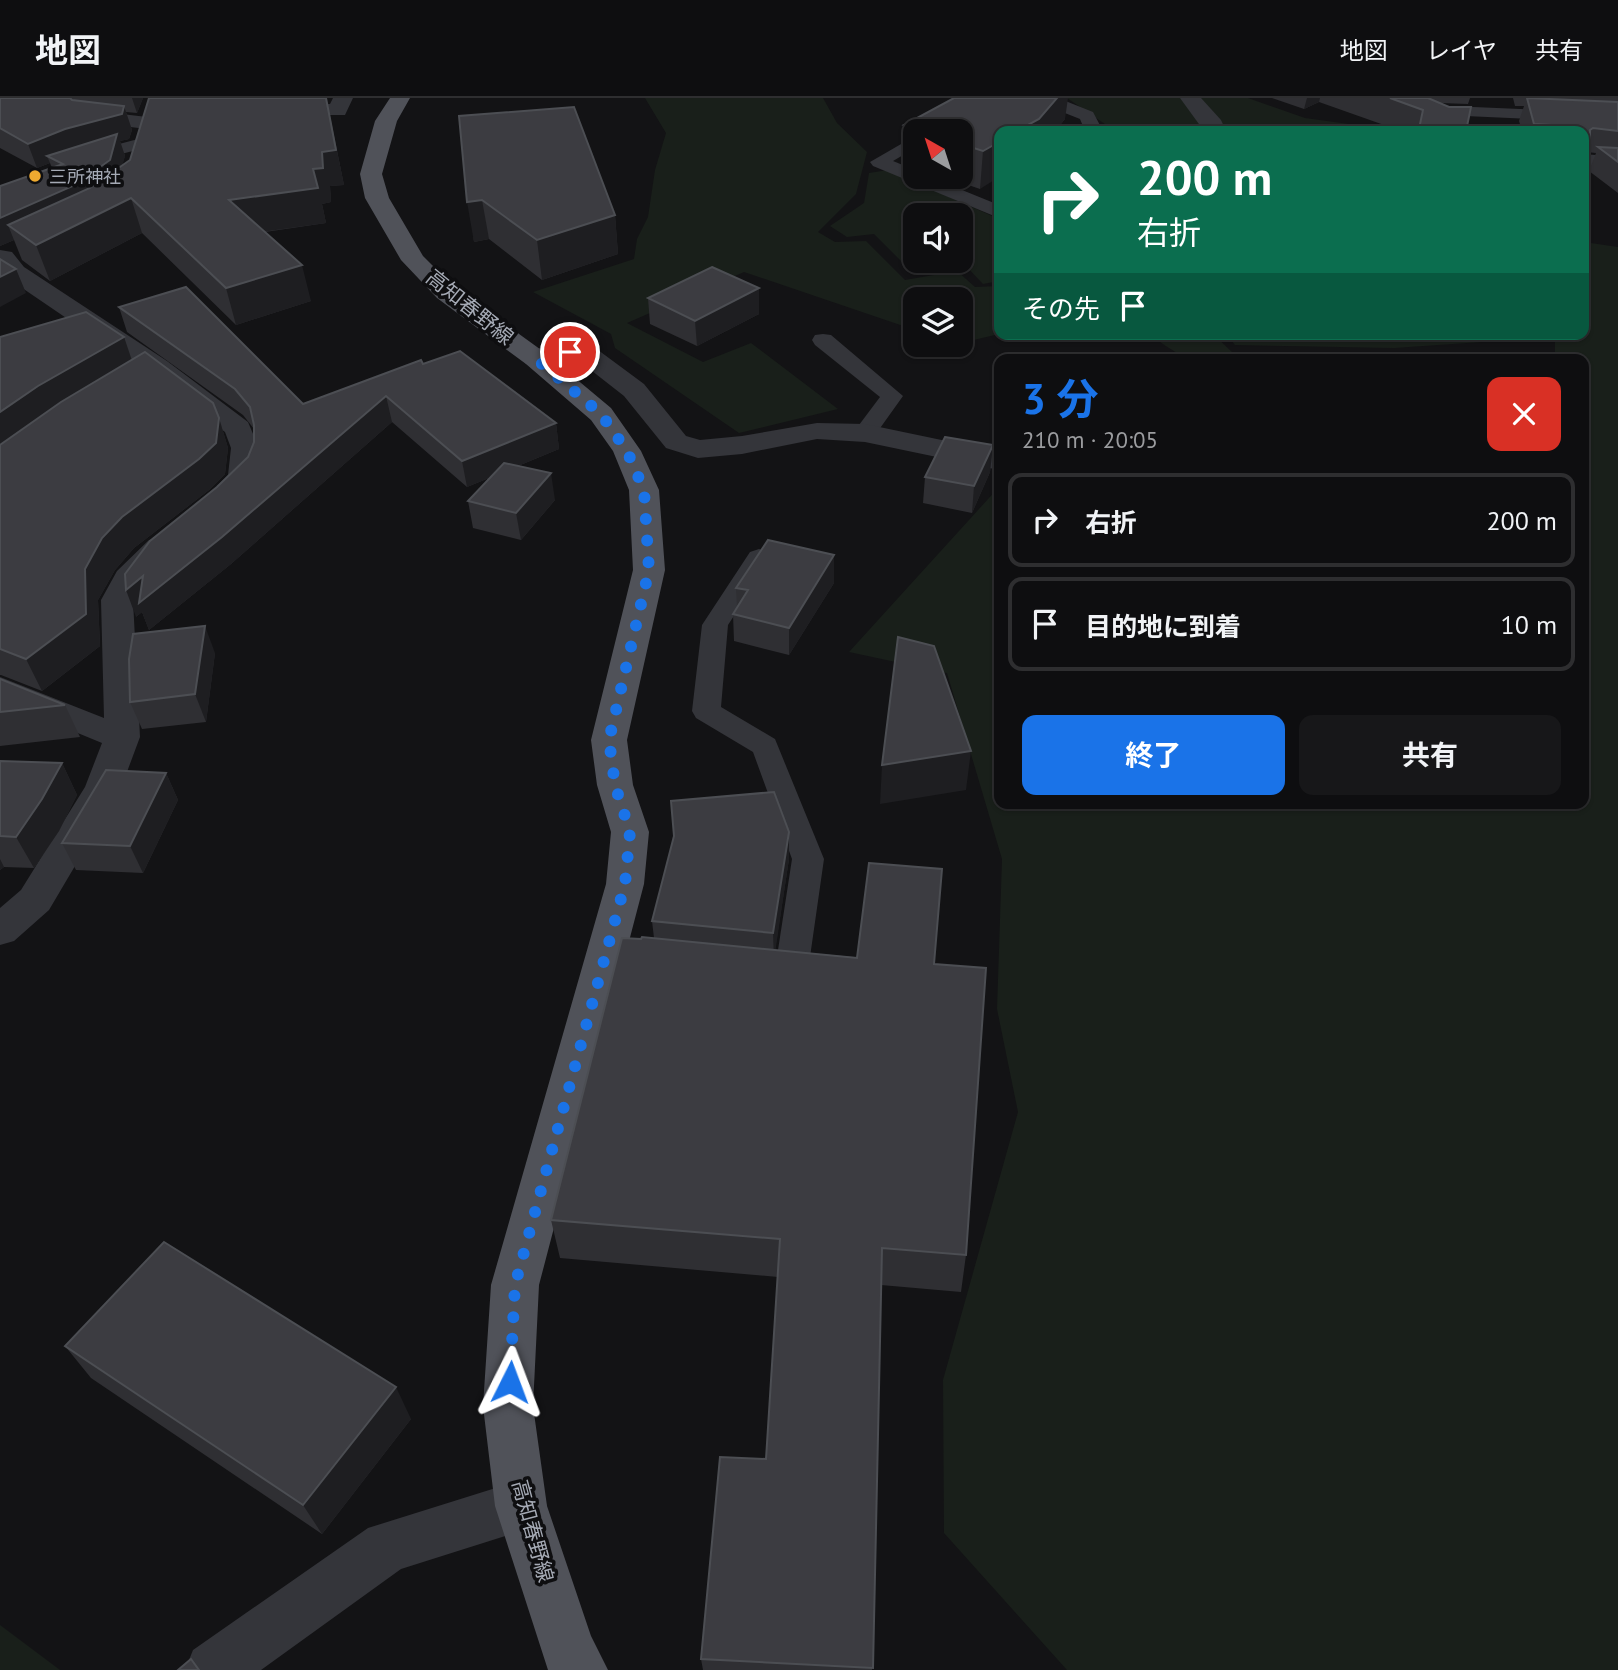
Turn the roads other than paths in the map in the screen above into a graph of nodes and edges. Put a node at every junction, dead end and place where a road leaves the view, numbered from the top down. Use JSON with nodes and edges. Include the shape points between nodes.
{"nodes":[{"id":1,"x":343,"y":98,"type":"edge"},
{"id":2,"x":400,"y":98,"type":"edge"},
{"id":3,"x":1044,"y":98,"type":"edge"},
{"id":4,"x":1190,"y":98,"type":"edge"},
{"id":5,"x":258,"y":109,"type":"edge"},
{"id":6,"x":1404,"y":109,"type":"joint"},
{"id":7,"x":88,"y":116,"type":"edge"},
{"id":8,"x":1618,"y":118,"type":"edge"},
{"id":9,"x":1092,"y":126,"type":"edge"},
{"id":10,"x":1213,"y":126,"type":"edge"},
{"id":11,"x":1447,"y":126,"type":"edge"},
{"id":12,"x":150,"y":127,"type":"edge"},
{"id":13,"x":903,"y":148,"type":"edge"},
{"id":14,"x":1589,"y":161,"type":"edge"},
{"id":15,"x":69,"y":164,"type":"edge"},
{"id":16,"x":1618,"y":164,"type":"edge"},
{"id":17,"x":903,"y":172,"type":"edge"},
{"id":18,"x":944,"y":189,"type":"edge"},
{"id":19,"x":994,"y":210,"type":"edge"},
{"id":20,"x":11,"y":259,"type":"edge"},
{"id":21,"x":823,"y":340,"type":"dead end"},
{"id":22,"x":535,"y":358,"type":"junction"},
{"id":23,"x":865,"y":433,"type":"junction"},
{"id":24,"x":994,"y":460,"type":"edge"},
{"id":25,"x":783,"y":558,"type":"edge"},
{"id":26,"x":0,"y":688,"type":"edge"},
{"id":27,"x":122,"y":737,"type":"junction"},
{"id":28,"x":0,"y":930,"type":"edge"},
{"id":29,"x":751,"y":974,"type":"edge"},
{"id":30,"x":522,"y":1506,"type":"junction"},
{"id":31,"x":214,"y":1670,"type":"edge"},
{"id":32,"x":580,"y":1670,"type":"edge"}],
"edges":[{"from":1,"to":5,"type":"street","via":[[338,111]]},
{"from":2,"to":22,"type":"main road","name":"高知春野線","via":[[376,148],[371,174],[377,198],[421,269],[446,293]]},
{"from":3,"to":9,"type":"lane","via":[[1087,116]]},
{"from":4,"to":10,"type":"street"},
{"from":6,"to":8,"type":"lane"},
{"from":6,"to":11,"type":"street"},
{"from":7,"to":12,"type":"street"},
{"from":12,"to":15,"type":"lane"},
{"from":13,"to":17,"type":"lane","via":[[879,162]]},
{"from":14,"to":16,"type":"street"},
{"from":18,"to":19,"type":"lane"},
{"from":20,"to":27,"type":"street","via":[[145,374],[238,428],[245,448],[242,477],[147,557],[128,578],[117,600]]},
{"from":21,"to":23,"type":"lane","via":[[892,396]]},
{"from":22,"to":23,"type":"street","via":[[556,351],[585,353],[634,390],[676,442],[698,449],[817,431]]},
{"from":22,"to":30,"type":"main road","name":"高知春野線","via":[[601,414],[627,451],[644,490],[649,570],[609,740],[615,785],[630,832],[618,959],[515,1285],[508,1406]]},
{"from":23,"to":24,"type":"street"},
{"from":25,"to":29,"type":"lane","via":[[760,555],[715,625],[706,711],[765,746],[808,859],[790,978]]},
{"from":26,"to":27,"type":"street"},
{"from":27,"to":28,"type":"street","via":[[103,788],[58,866],[35,900]]},
{"from":30,"to":31,"type":"street","via":[[387,1547]]},
{"from":30,"to":32,"type":"main road","name":"高知春野線","via":[[568,1651]]}]}
